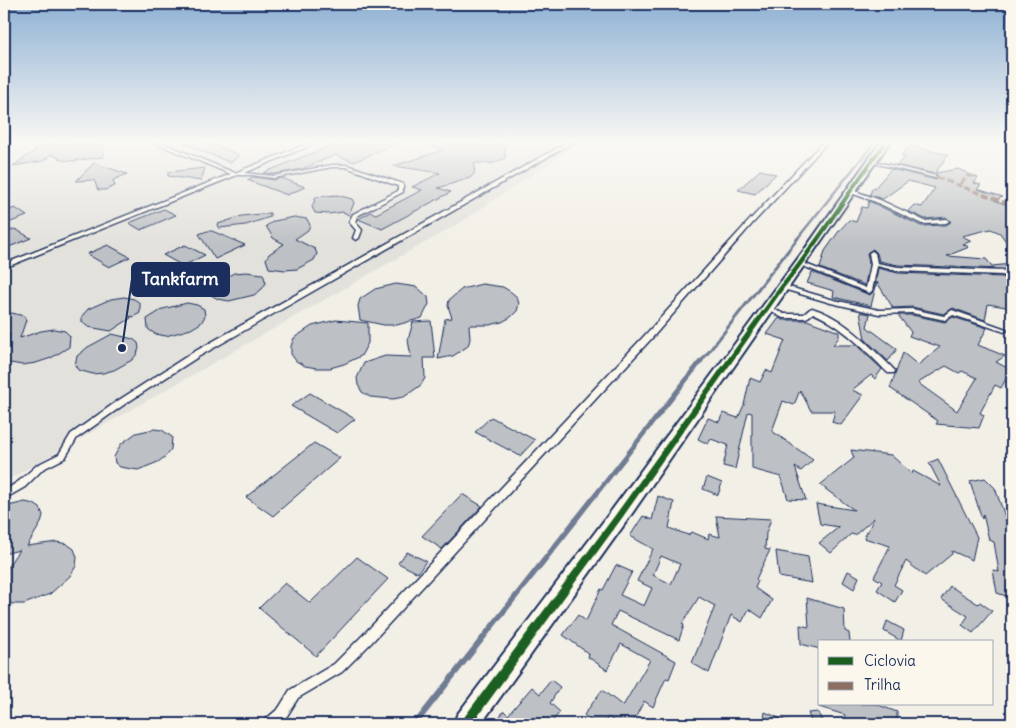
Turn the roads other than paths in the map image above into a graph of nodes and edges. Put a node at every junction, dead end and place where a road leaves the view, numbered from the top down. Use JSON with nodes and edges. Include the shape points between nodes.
{"nodes":[{"id":1,"x":227,"y":177,"type":"edge"},
{"id":2,"x":378,"y":177,"type":"edge"},
{"id":3,"x":510,"y":177,"type":"edge"},
{"id":4,"x":794,"y":177,"type":"edge"},
{"id":5,"x":860,"y":177,"type":"edge"},
{"id":6,"x":850,"y":191,"type":"junction"},
{"id":7,"x":946,"y":221,"type":"dead end"},
{"id":8,"x":356,"y":238,"type":"dead end"},
{"id":9,"x":872,"y":253,"type":"dead end"},
{"id":10,"x":802,"y":264,"type":"junction"},
{"id":11,"x":874,"y":264,"type":"junction"},
{"id":12,"x":4,"y":266,"type":"edge"},
{"id":13,"x":1012,"y":276,"type":"edge"},
{"id":14,"x":782,"y":287,"type":"junction"},
{"id":15,"x":833,"y":302,"type":"junction"},
{"id":16,"x":768,"y":308,"type":"junction"},
{"id":17,"x":828,"y":316,"type":"junction"},
{"id":18,"x":1004,"y":330,"type":"dead end"},
{"id":19,"x":891,"y":371,"type":"dead end"},
{"id":20,"x":4,"y":495,"type":"edge"},
{"id":21,"x":269,"y":724,"type":"edge"},
{"id":22,"x":466,"y":724,"type":"edge"}],
"edges":[{"from":1,"to":12,"type":"lane"},
{"from":2,"to":8,"type":"lane","via":[[401,185],[400,192],[355,215],[352,222],[359,230]]},
{"from":3,"to":20,"type":"lane","via":[[194,355],[74,436],[62,456],[40,467]]},
{"from":4,"to":21,"type":"lane","via":[[368,638],[338,668],[294,694],[283,712]]},
{"from":5,"to":6,"type":"street"},
{"from":6,"to":7,"type":"lane","via":[[924,223]]},
{"from":6,"to":10,"type":"street"},
{"from":9,"to":11,"type":"lane"},
{"from":10,"to":11,"type":"lane","via":[[869,290]]},
{"from":10,"to":14,"type":"street"},
{"from":11,"to":13,"type":"lane","via":[[898,269]]},
{"from":14,"to":15,"type":"lane"},
{"from":14,"to":16,"type":"street"},
{"from":15,"to":17,"type":"lane"},
{"from":15,"to":18,"type":"lane","via":[[879,312],[912,311],[945,318],[952,312]]},
{"from":16,"to":17,"type":"lane","via":[[783,316],[806,316],[812,310]]},
{"from":16,"to":22,"type":"street"},
{"from":17,"to":19,"type":"lane"}]}
